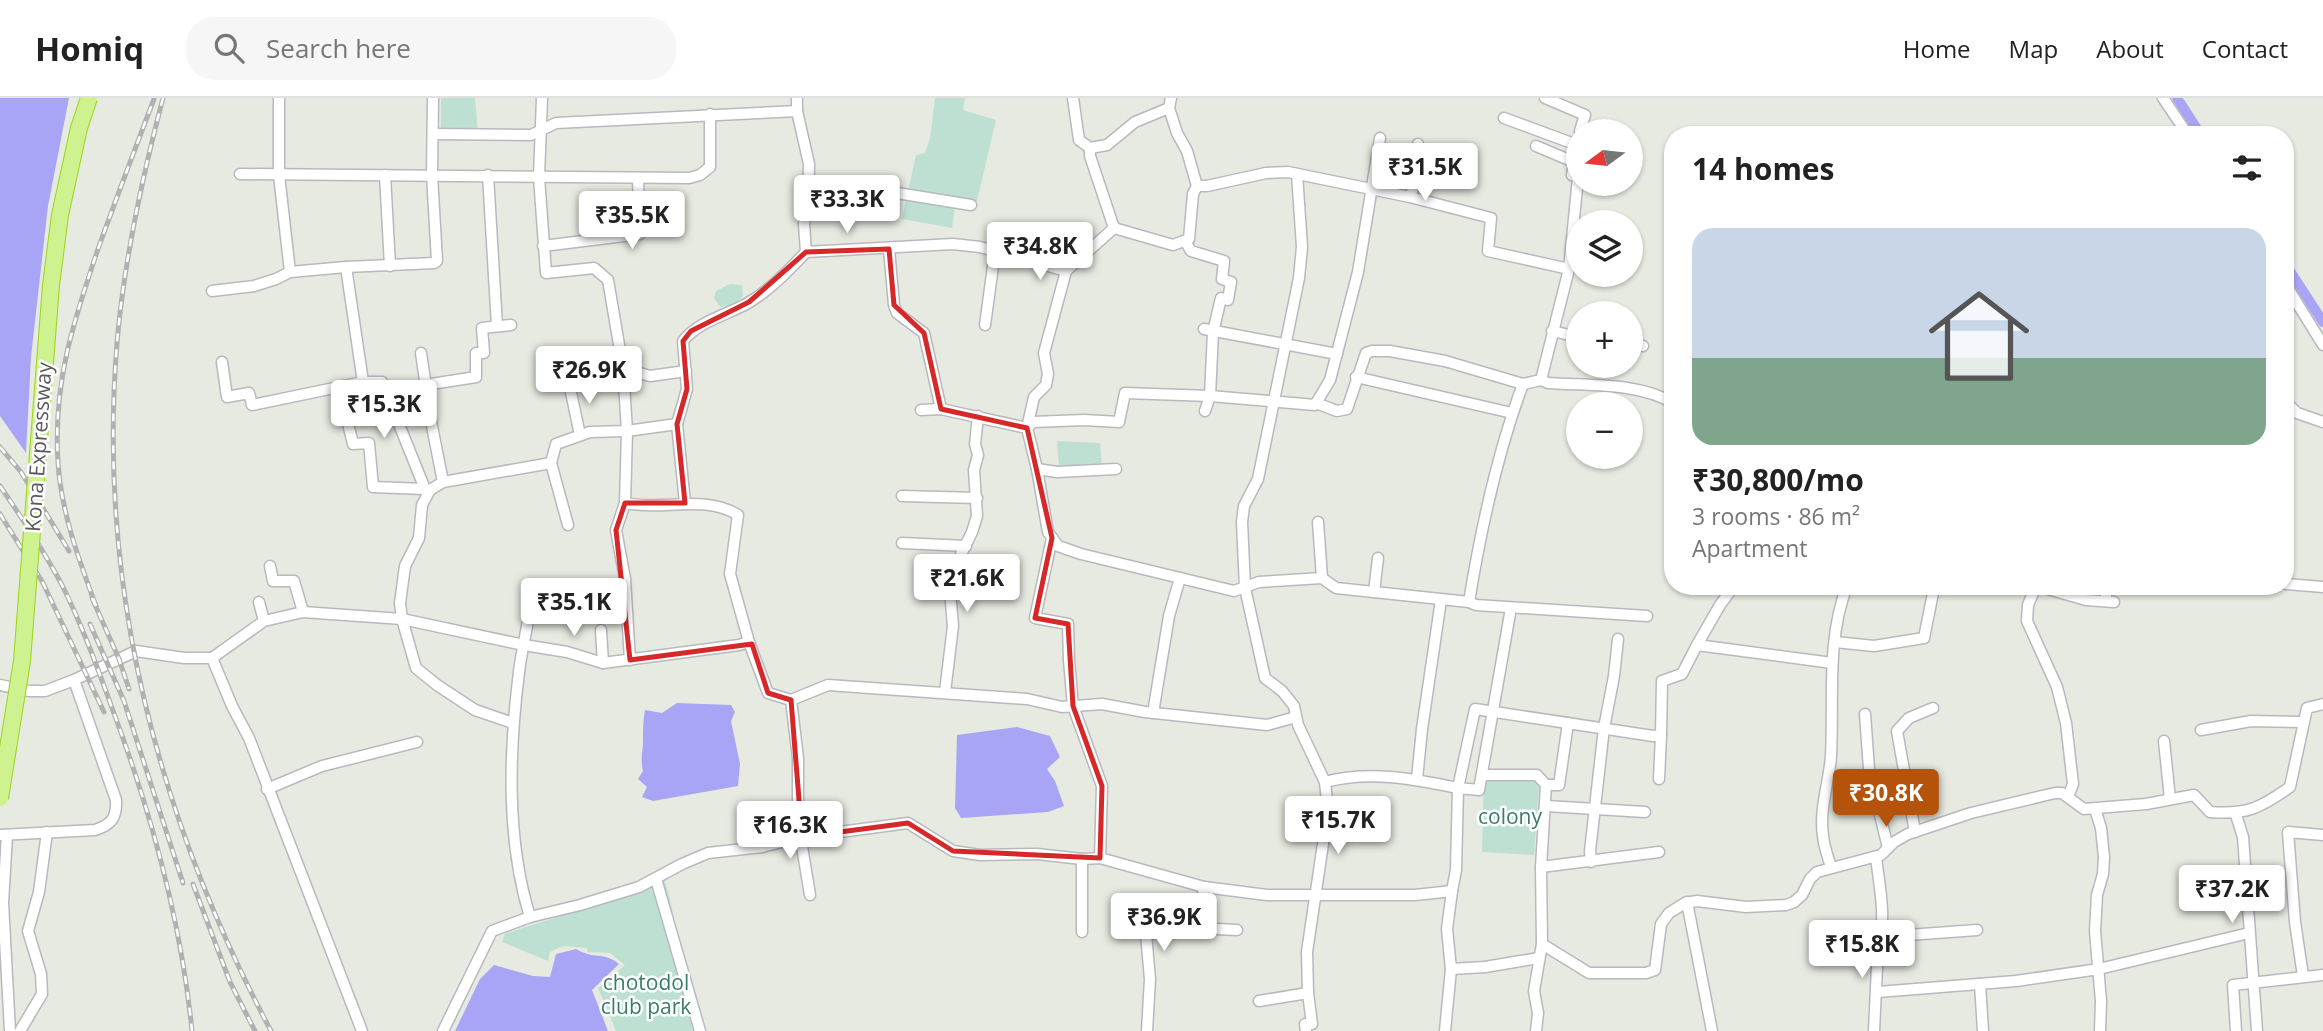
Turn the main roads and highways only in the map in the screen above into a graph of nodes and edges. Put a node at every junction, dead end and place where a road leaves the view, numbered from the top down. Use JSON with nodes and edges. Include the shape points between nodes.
{"nodes":[{"id":1,"x":89,"y":98,"type":"edge"},
{"id":2,"x":0,"y":798,"type":"edge"}],
"edges":[{"from":1,"to":2,"type":"highway","name":"Kona Expressway","bridge":true,"via":[[60,215],[51,285],[22,661]]}]}
